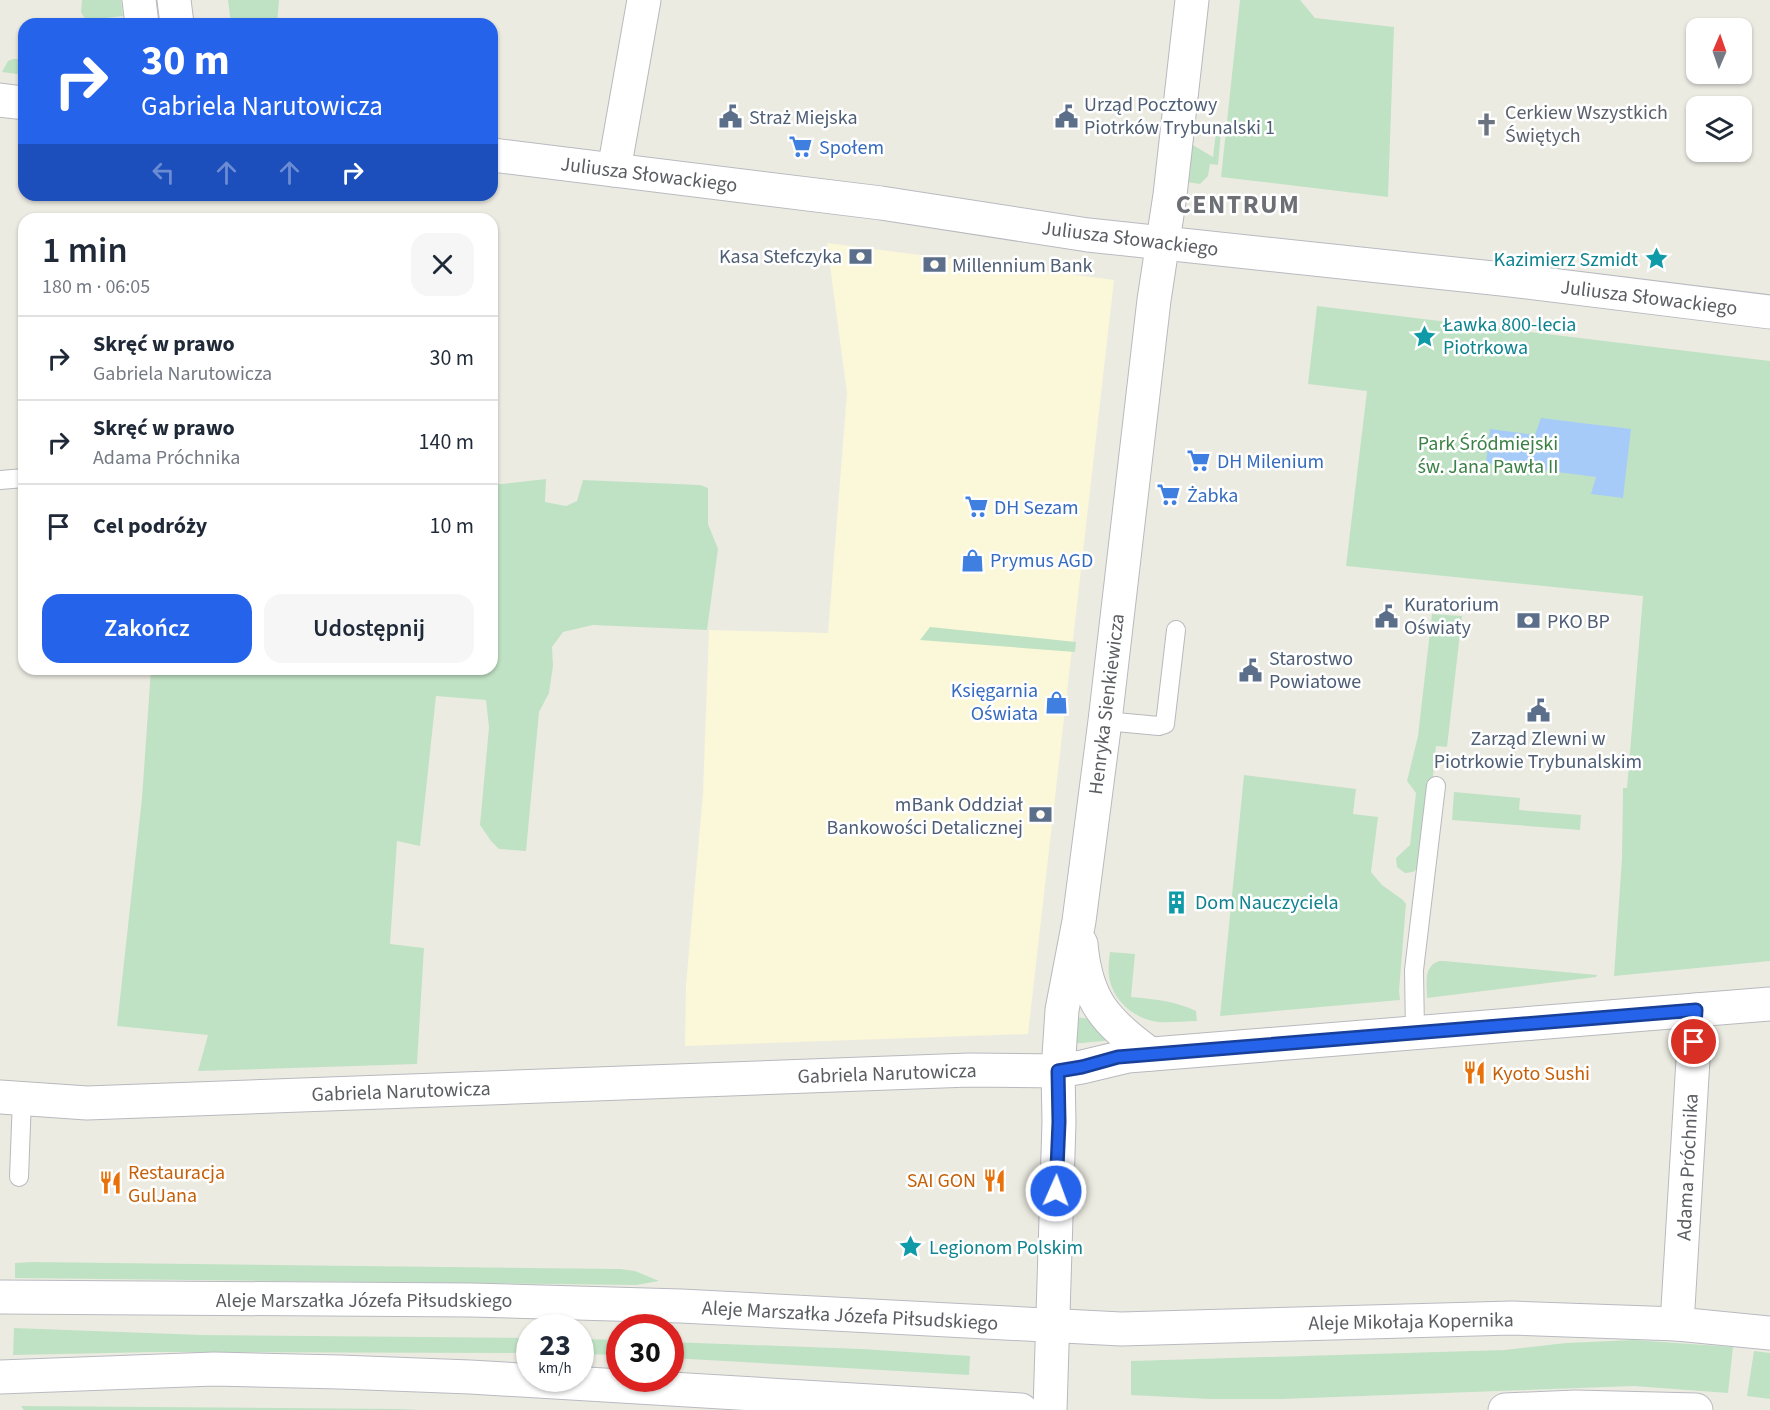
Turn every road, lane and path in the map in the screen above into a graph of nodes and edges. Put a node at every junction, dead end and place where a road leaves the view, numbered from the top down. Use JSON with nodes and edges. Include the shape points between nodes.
{"nodes":[{"id":1,"x":139,"y":0,"type":"edge"},
{"id":2,"x":174,"y":0,"type":"edge"},
{"id":3,"x":644,"y":0,"type":"edge"},
{"id":4,"x":1192,"y":0,"type":"edge"},
{"id":5,"x":141,"y":18,"type":"edge"},
{"id":6,"x":176,"y":18,"type":"edge"},
{"id":7,"x":0,"y":100,"type":"edge"},
{"id":8,"x":18,"y":102,"type":"edge"},
{"id":9,"x":498,"y":156,"type":"edge"},
{"id":10,"x":614,"y":170,"type":"junction"},
{"id":11,"x":1163,"y":244,"type":"junction"},
{"id":12,"x":1770,"y":312,"type":"edge"},
{"id":13,"x":18,"y":478,"type":"edge"},
{"id":14,"x":0,"y":480,"type":"edge"},
{"id":15,"x":1176,"y":630,"type":"dead end"},
{"id":16,"x":1105,"y":721,"type":"junction"},
{"id":17,"x":1436,"y":786,"type":"dead end"},
{"id":18,"x":1079,"y":921,"type":"junction"},
{"id":19,"x":1770,"y":1004,"type":"edge"},
{"id":20,"x":1696,"y":1010,"type":"junction"},
{"id":21,"x":1415,"y":1032,"type":"junction"},
{"id":22,"x":1150,"y":1054,"type":"junction"},
{"id":23,"x":1058,"y":1071,"type":"junction"},
{"id":24,"x":11,"y":1098,"type":"edge"},
{"id":25,"x":20,"y":1177,"type":"dead end"},
{"id":26,"x":0,"y":1297,"type":"edge"},
{"id":27,"x":1677,"y":1324,"type":"junction"},
{"id":28,"x":1052,"y":1326,"type":"junction"},
{"id":29,"x":1770,"y":1333,"type":"edge"},
{"id":30,"x":0,"y":1377,"type":"edge"},
{"id":31,"x":1021,"y":1410,"type":"edge"},
{"id":32,"x":1050,"y":1410,"type":"edge"},
{"id":33,"x":1505,"y":1410,"type":"edge"},
{"id":34,"x":1510,"y":1410,"type":"edge"},
{"id":35,"x":1684,"y":1410,"type":"edge"}],
"edges":[{"from":1,"to":5,"type":"street"},
{"from":2,"to":6,"type":"street"},
{"from":3,"to":10,"type":"street"},
{"from":4,"to":11,"type":"street","name":"Henryka Sienkiewicza"},
{"from":7,"to":8,"type":"street"},
{"from":9,"to":10,"type":"street","name":"Juliusza Słowackiego"},
{"from":10,"to":11,"type":"street","name":"Juliusza Słowackiego"},
{"from":11,"to":12,"type":"street","name":"Juliusza Słowackiego"},
{"from":11,"to":16,"type":"street","name":"Henryka Sienkiewicza"},
{"from":13,"to":14,"type":"lane"},
{"from":15,"to":16,"type":"lane","via":[[1165,724]]},
{"from":16,"to":18,"type":"street","name":"Henryka Sienkiewicza"},
{"from":17,"to":21,"type":"lane","via":[[1414,970]]},
{"from":18,"to":22,"type":"street","via":[[1095,1001],[1111,1022]]},
{"from":18,"to":23,"type":"street","name":"Henryka Sienkiewicza","via":[[1062,1010]]},
{"from":19,"to":20,"type":"street","name":"Gabriela Narutowicza"},
{"from":20,"to":21,"type":"street","name":"Gabriela Narutowicza"},
{"from":20,"to":27,"type":"street","name":"Adama Próchnika"},
{"from":21,"to":22,"type":"street","name":"Gabriela Narutowicza"},
{"from":22,"to":23,"type":"street","name":"Gabriela Narutowicza"},
{"from":23,"to":24,"type":"street","name":"Gabriela Narutowicza","via":[[969,1070],[87,1103]]},
{"from":23,"to":28,"type":"street","name":"Henryka Sienkiewicza"},
{"from":24,"to":25,"type":"lane"},
{"from":26,"to":28,"type":"street","name":"Aleje Marszałka Józefa Piłsudskiego","via":[[494,1300],[692,1306]]},
{"from":27,"to":28,"type":"street","name":"Aleje Mikołaja Kopernika","via":[[1512,1318],[1155,1329]]},
{"from":27,"to":29,"type":"street","name":"Aleje Mikołaja Kopernika"},
{"from":28,"to":32,"type":"street","name":"Henryka Sienkiewicza"},
{"from":30,"to":31,"type":"street","via":[[214,1369],[340,1372]]},
{"from":33,"to":34,"type":"street"},
{"from":34,"to":35,"type":"street"}]}
